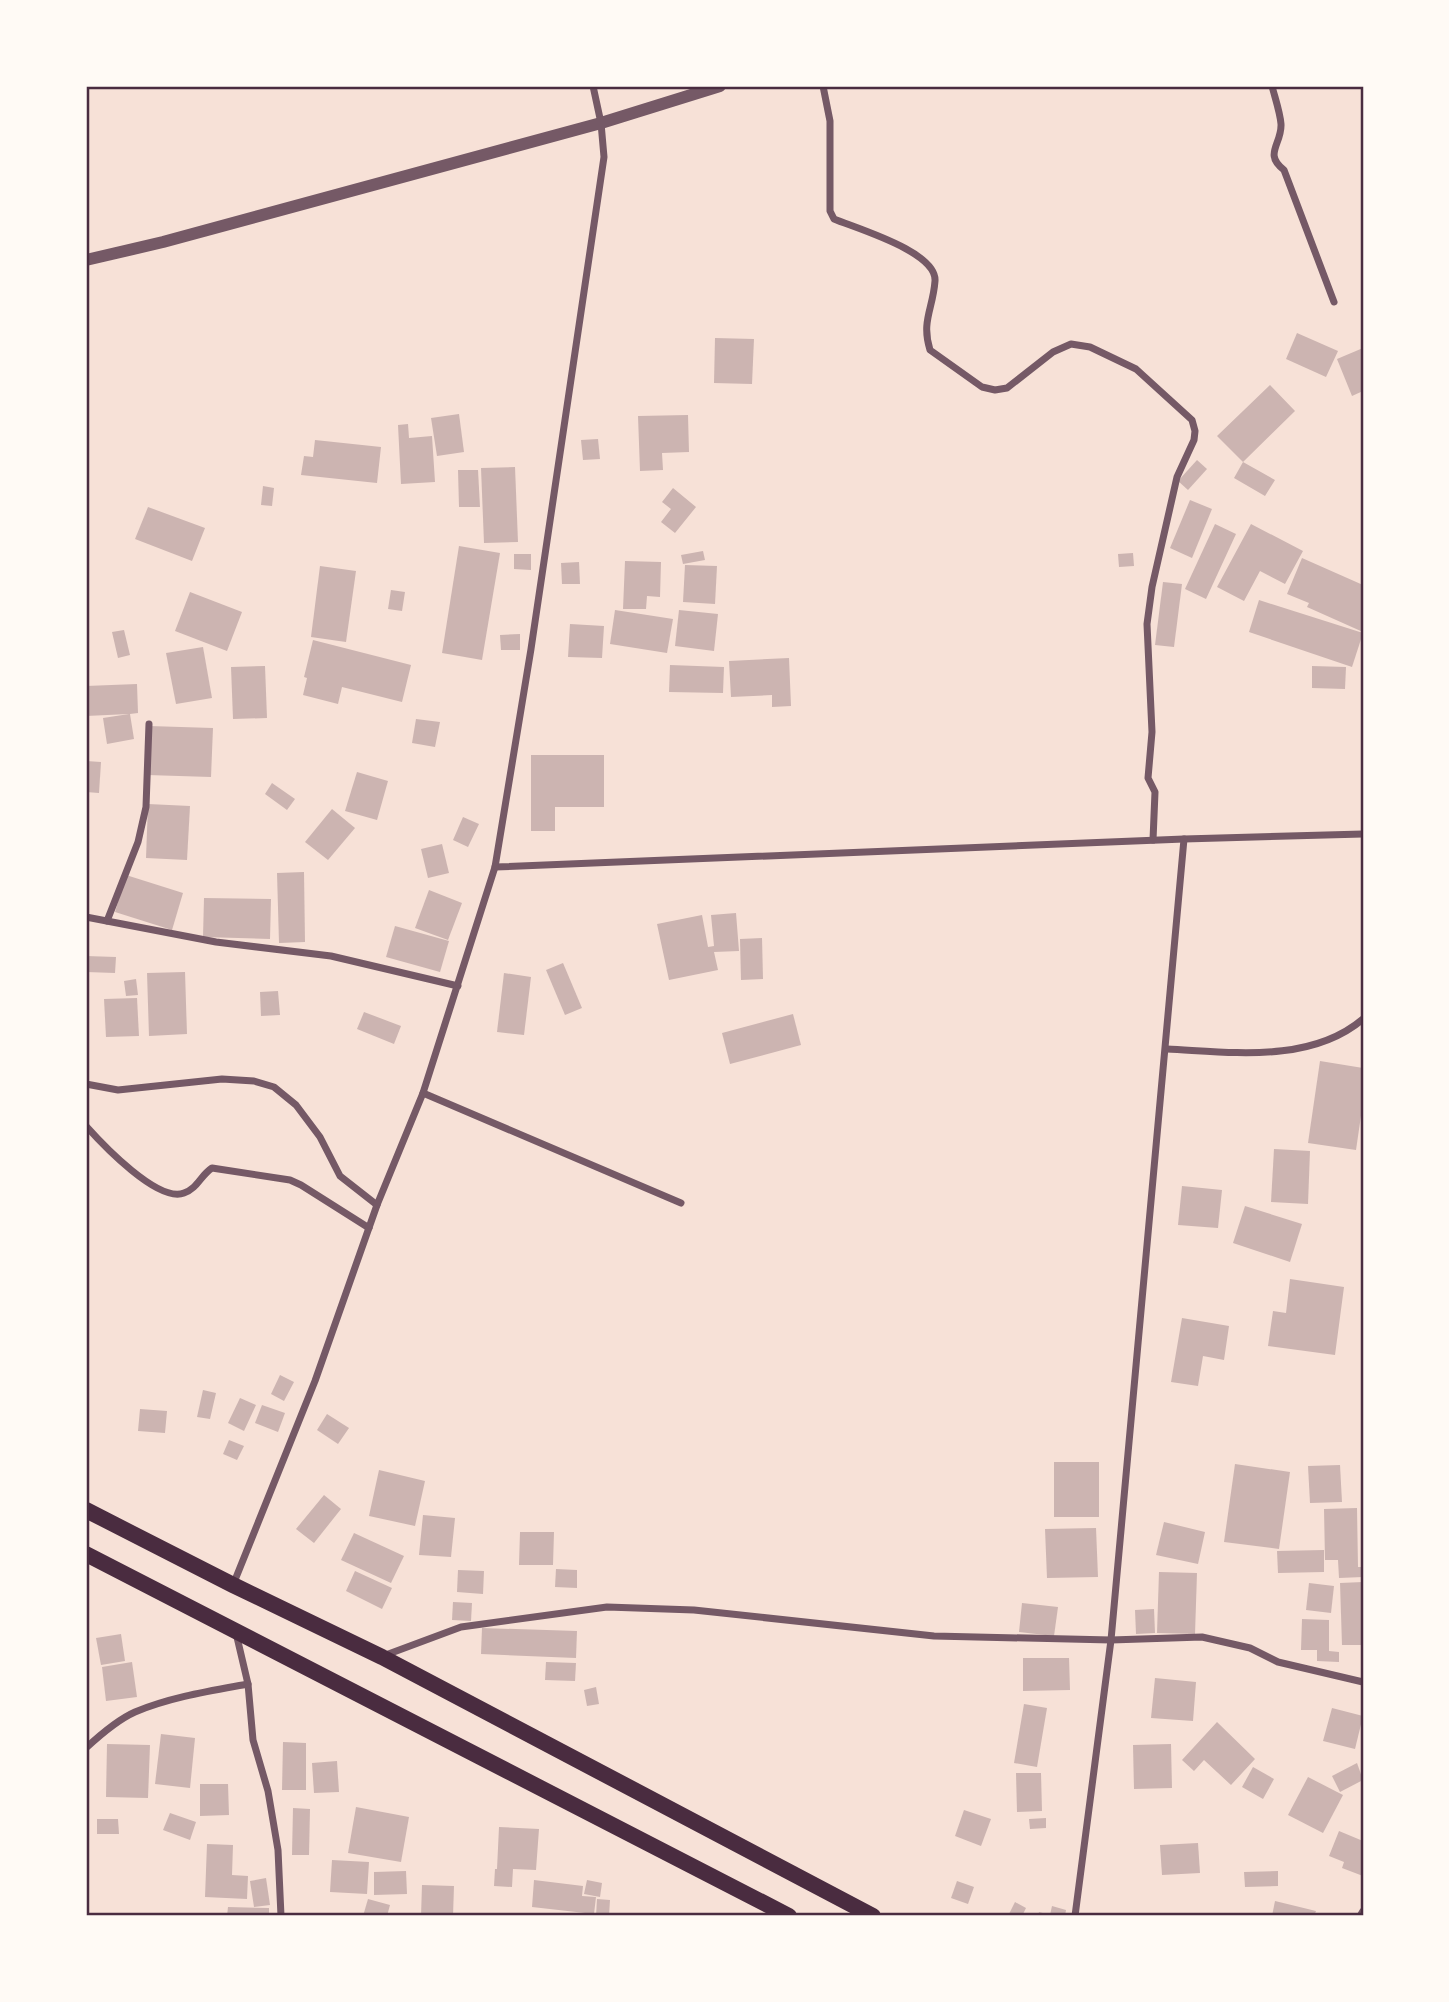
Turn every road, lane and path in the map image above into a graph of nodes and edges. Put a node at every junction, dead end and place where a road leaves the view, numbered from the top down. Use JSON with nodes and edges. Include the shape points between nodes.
{"nodes":[{"id":1,"x":593,"y":86,"type":"edge"},
{"id":2,"x":720,"y":86,"type":"edge"},
{"id":3,"x":822,"y":86,"type":"edge"},
{"id":4,"x":1272,"y":86,"type":"edge"},
{"id":5,"x":601,"y":124,"type":"junction"},
{"id":6,"x":86,"y":260,"type":"edge"},
{"id":7,"x":1335,"y":302,"type":"dead end"},
{"id":8,"x":149,"y":724,"type":"dead end"},
{"id":9,"x":1363,"y":834,"type":"edge"},
{"id":10,"x":1184,"y":839,"type":"junction"},
{"id":11,"x":1153,"y":840,"type":"junction"},
{"id":12,"x":495,"y":867,"type":"junction"},
{"id":13,"x":86,"y":917,"type":"edge"},
{"id":14,"x":107,"y":921,"type":"junction"},
{"id":15,"x":458,"y":986,"type":"junction"},
{"id":16,"x":1363,"y":1019,"type":"edge"},
{"id":17,"x":1167,"y":1049,"type":"junction"},
{"id":18,"x":86,"y":1084,"type":"edge"},
{"id":19,"x":423,"y":1093,"type":"junction"},
{"id":20,"x":86,"y":1126,"type":"edge"},
{"id":21,"x":681,"y":1203,"type":"dead end"},
{"id":22,"x":377,"y":1205,"type":"junction"},
{"id":23,"x":369,"y":1228,"type":"junction"},
{"id":24,"x":86,"y":1510,"type":"edge"},
{"id":25,"x":86,"y":1554,"type":"edge"},
{"id":26,"x":233,"y":1585,"type":"junction"},
{"id":27,"x":236,"y":1632,"type":"junction"},
{"id":28,"x":1111,"y":1640,"type":"junction"},
{"id":29,"x":382,"y":1657,"type":"junction"},
{"id":30,"x":1363,"y":1682,"type":"edge"},
{"id":31,"x":248,"y":1684,"type":"junction"},
{"id":32,"x":86,"y":1748,"type":"edge"},
{"id":33,"x":1363,"y":1911,"type":"edge"},
{"id":34,"x":281,"y":1916,"type":"edge"},
{"id":35,"x":789,"y":1916,"type":"edge"},
{"id":36,"x":873,"y":1916,"type":"edge"},
{"id":37,"x":1075,"y":1916,"type":"edge"},
{"id":38,"x":1360,"y":1916,"type":"edge"}],
"edges":[{"from":1,"to":5,"type":"street"},
{"from":2,"to":5,"type":"street"},
{"from":3,"to":11,"type":"street","via":[[830,121],[830,211],[834,219],[912,251],[927,262],[935,280],[925,329],[930,350],[982,387],[995,390],[1007,388],[1053,352],[1071,344],[1090,347],[1136,369],[1192,420],[1194,440],[1177,477],[1147,624]]},
{"from":4,"to":7,"type":"street","via":[[1281,128],[1274,160],[1284,170]]},
{"from":5,"to":6,"type":"street"},
{"from":5,"to":12,"type":"street","via":[[604,157]]},
{"from":8,"to":14,"type":"street","via":[[146,807],[138,842]]},
{"from":9,"to":10,"type":"street"},
{"from":10,"to":11,"type":"street"},
{"from":10,"to":17,"type":"street"},
{"from":11,"to":12,"type":"street"},
{"from":12,"to":15,"type":"street"},
{"from":13,"to":14,"type":"street"},
{"from":14,"to":15,"type":"street","via":[[216,942],[331,956]]},
{"from":15,"to":19,"type":"street"},
{"from":16,"to":17,"type":"street","via":[[1349,1031],[1267,1054]]},
{"from":17,"to":28,"type":"street"},
{"from":18,"to":22,"type":"street","via":[[118,1090],[222,1079],[274,1087],[296,1105],[320,1137],[340,1176]]},
{"from":19,"to":21,"type":"street"},
{"from":19,"to":22,"type":"street"},
{"from":20,"to":23,"type":"street","via":[[143,1179],[165,1193],[181,1195],[198,1186],[212,1168],[278,1178],[301,1185]]},
{"from":22,"to":23,"type":"street"},
{"from":23,"to":26,"type":"street","via":[[315,1381]]},
{"from":24,"to":26,"type":"highway"},
{"from":25,"to":27,"type":"highway"},
{"from":26,"to":29,"type":"highway"},
{"from":27,"to":31,"type":"street"},
{"from":27,"to":35,"type":"highway"},
{"from":28,"to":29,"type":"street","via":[[934,1636],[694,1610],[607,1606],[461,1627]]},
{"from":28,"to":30,"type":"street","via":[[1202,1637],[1250,1647],[1278,1662]]},
{"from":28,"to":37,"type":"street"},
{"from":29,"to":36,"type":"highway"},
{"from":31,"to":32,"type":"street","via":[[191,1694],[134,1713]]},
{"from":31,"to":34,"type":"street","via":[[253,1740],[278,1850]]},
{"from":33,"to":38,"type":"street"}]}
